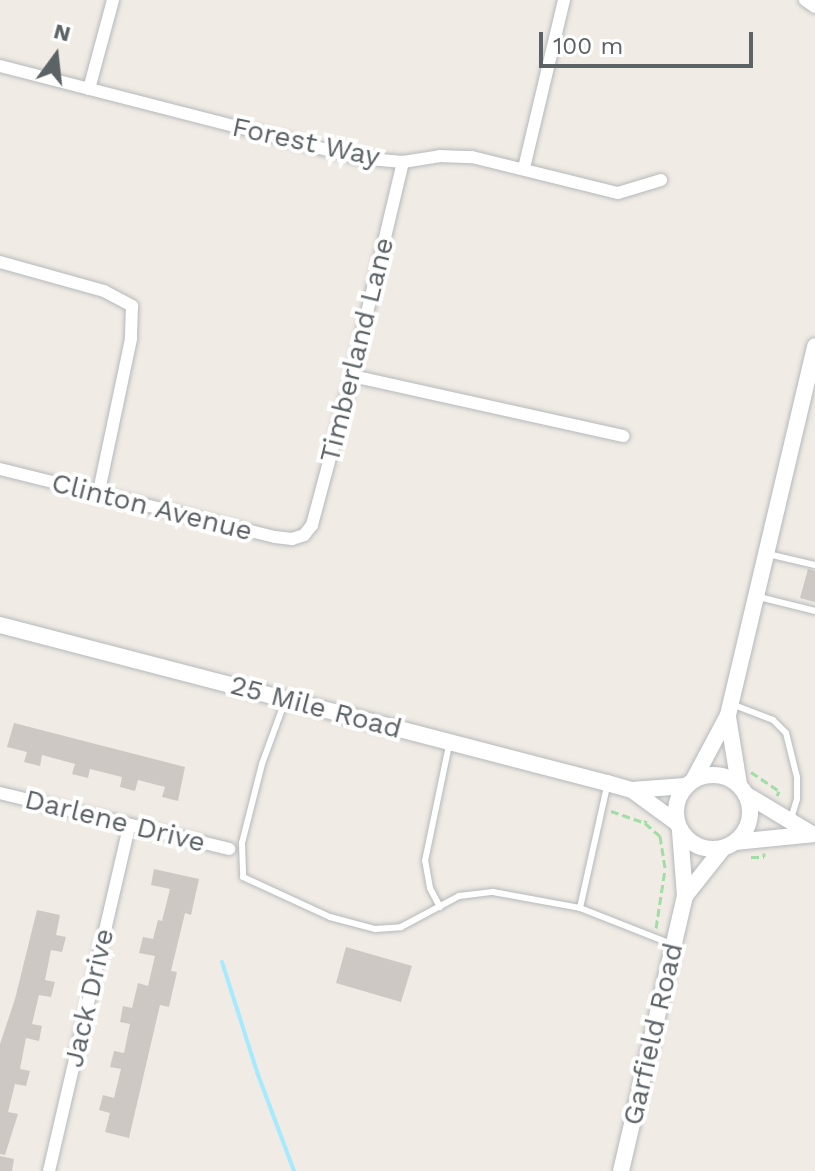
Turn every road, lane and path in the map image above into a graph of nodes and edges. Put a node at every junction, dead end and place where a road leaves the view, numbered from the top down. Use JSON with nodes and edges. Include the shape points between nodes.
{"nodes":[{"id":1,"x":113,"y":0,"type":"edge"},
{"id":2,"x":564,"y":0,"type":"edge"},
{"id":3,"x":805,"y":0,"type":"edge"},
{"id":4,"x":815,"y":7,"type":"edge"},
{"id":5,"x":0,"y":66,"type":"edge"},
{"id":6,"x":89,"y":89,"type":"junction"},
{"id":7,"x":403,"y":162,"type":"junction"},
{"id":8,"x":524,"y":168,"type":"junction"},
{"id":9,"x":661,"y":180,"type":"dead end"},
{"id":10,"x":0,"y":262,"type":"edge"},
{"id":11,"x":815,"y":346,"type":"edge"},
{"id":12,"x":352,"y":376,"type":"junction"},
{"id":13,"x":623,"y":436,"type":"dead end"},
{"id":14,"x":0,"y":469,"type":"edge"},
{"id":15,"x":98,"y":496,"type":"junction"},
{"id":16,"x":304,"y":535,"type":"joint"},
{"id":17,"x":766,"y":554,"type":"junction"},
{"id":18,"x":815,"y":565,"type":"edge"},
{"id":19,"x":756,"y":596,"type":"junction"},
{"id":20,"x":815,"y":611,"type":"edge"},
{"id":21,"x":0,"y":625,"type":"edge"},
{"id":22,"x":286,"y":699,"type":"junction"},
{"id":23,"x":729,"y":710,"type":"junction"},
{"id":24,"x":451,"y":741,"type":"junction"},
{"id":25,"x":748,"y":764,"type":"dead end"},
{"id":26,"x":690,"y":782,"type":"junction"},
{"id":27,"x":607,"y":783,"type":"junction"},
{"id":28,"x":632,"y":790,"type":"junction"},
{"id":29,"x":743,"y":790,"type":"junction"},
{"id":30,"x":0,"y":793,"type":"edge"},
{"id":31,"x":777,"y":796,"type":"dead end"},
{"id":32,"x":602,"y":807,"type":"junction"},
{"id":33,"x":648,"y":816,"type":"dead end"},
{"id":34,"x":791,"y":820,"type":"junction"},
{"id":35,"x":645,"y":823,"type":"junction"},
{"id":36,"x":129,"y":826,"type":"junction"},
{"id":37,"x":678,"y":827,"type":"junction"},
{"id":38,"x":812,"y":834,"type":"edge"},
{"id":39,"x":229,"y":849,"type":"dead end"},
{"id":40,"x":734,"y":849,"type":"junction"},
{"id":41,"x":764,"y":849,"type":"dead end"},
{"id":42,"x":672,"y":868,"type":"dead end"},
{"id":43,"x":665,"y":869,"type":"junction"},
{"id":44,"x":685,"y":896,"type":"junction"},
{"id":45,"x":440,"y":907,"type":"junction"},
{"id":46,"x":580,"y":908,"type":"junction"},
{"id":47,"x":655,"y":938,"type":"junction"},
{"id":48,"x":674,"y":945,"type":"junction"},
{"id":49,"x":49,"y":1171,"type":"edge"},
{"id":50,"x":621,"y":1171,"type":"edge"}],
"edges":[{"from":1,"to":6,"type":"street"},
{"from":2,"to":8,"type":"street"},
{"from":3,"to":4,"type":"street"},
{"from":5,"to":6,"type":"street","name":"Forest Way"},
{"from":6,"to":7,"type":"street","name":"Forest Way","via":[[308,147]]},
{"from":7,"to":8,"type":"street","name":"Forest Way","via":[[472,157]]},
{"from":7,"to":12,"type":"street","name":"Timberland Lane"},
{"from":8,"to":9,"type":"street","name":"Forest Way","via":[[618,193]]},
{"from":10,"to":15,"type":"street","via":[[104,291],[132,306],[131,339]]},
{"from":11,"to":17,"type":"street"},
{"from":12,"to":13,"type":"street"},
{"from":12,"to":16,"type":"street","name":"Timberland Lane","via":[[312,525]]},
{"from":14,"to":15,"type":"street","name":"Clinton Avenue"},
{"from":15,"to":16,"type":"street","name":"Clinton Avenue","via":[[275,537]]},
{"from":17,"to":18,"type":"lane"},
{"from":17,"to":19,"type":"street"},
{"from":19,"to":20,"type":"lane"},
{"from":19,"to":23,"type":"street"},
{"from":21,"to":22,"type":"street","name":"25 Mile Road"},
{"from":22,"to":24,"type":"street","name":"25 Mile Road"},
{"from":22,"to":45,"type":"lane","via":[[242,843],[243,877],[330,917],[375,929],[401,927]]},
{"from":23,"to":26,"type":"street"},
{"from":23,"to":29,"type":"street"},
{"from":23,"to":34,"type":"lane","via":[[773,720],[786,733],[797,777]]},
{"from":24,"to":27,"type":"street","name":"25 Mile Road"},
{"from":24,"to":45,"type":"lane","via":[[425,861]]},
{"from":25,"to":31,"type":"path","via":[[751,772],[779,791]]},
{"from":26,"to":28,"type":"street","name":"25 Mile Road"},
{"from":26,"to":29,"type":"street","via":[[717,774]]},
{"from":26,"to":37,"type":"street","via":[[675,807]]},
{"from":27,"to":28,"type":"street","name":"25 Mile Road"},
{"from":27,"to":32,"type":"lane"},
{"from":28,"to":37,"type":"street","name":"25 Mile Road"},
{"from":29,"to":34,"type":"street"},
{"from":29,"to":40,"type":"street","via":[[749,820]]},
{"from":30,"to":36,"type":"street","name":"Darlene Drive"},
{"from":32,"to":35,"type":"path"},
{"from":32,"to":46,"type":"lane"},
{"from":33,"to":35,"type":"path"},
{"from":34,"to":38,"type":"street"},
{"from":35,"to":43,"type":"path","via":[[660,836]]},
{"from":36,"to":39,"type":"street","name":"Darlene Drive"},
{"from":36,"to":49,"type":"street","name":"Jack Drive"},
{"from":37,"to":40,"type":"street","via":[[698,846]]},
{"from":37,"to":44,"type":"street","name":"Garfield Road"},
{"from":38,"to":40,"type":"street"},
{"from":40,"to":41,"type":"path","via":[[764,857]]},
{"from":40,"to":44,"type":"street","name":"Garfield Road"},
{"from":42,"to":43,"type":"path"},
{"from":43,"to":47,"type":"path"},
{"from":44,"to":48,"type":"street","name":"Garfield Road"},
{"from":45,"to":46,"type":"lane","via":[[459,896],[493,892]]},
{"from":46,"to":47,"type":"lane"},
{"from":47,"to":48,"type":"lane"},
{"from":48,"to":50,"type":"street","name":"Garfield Road"}]}
